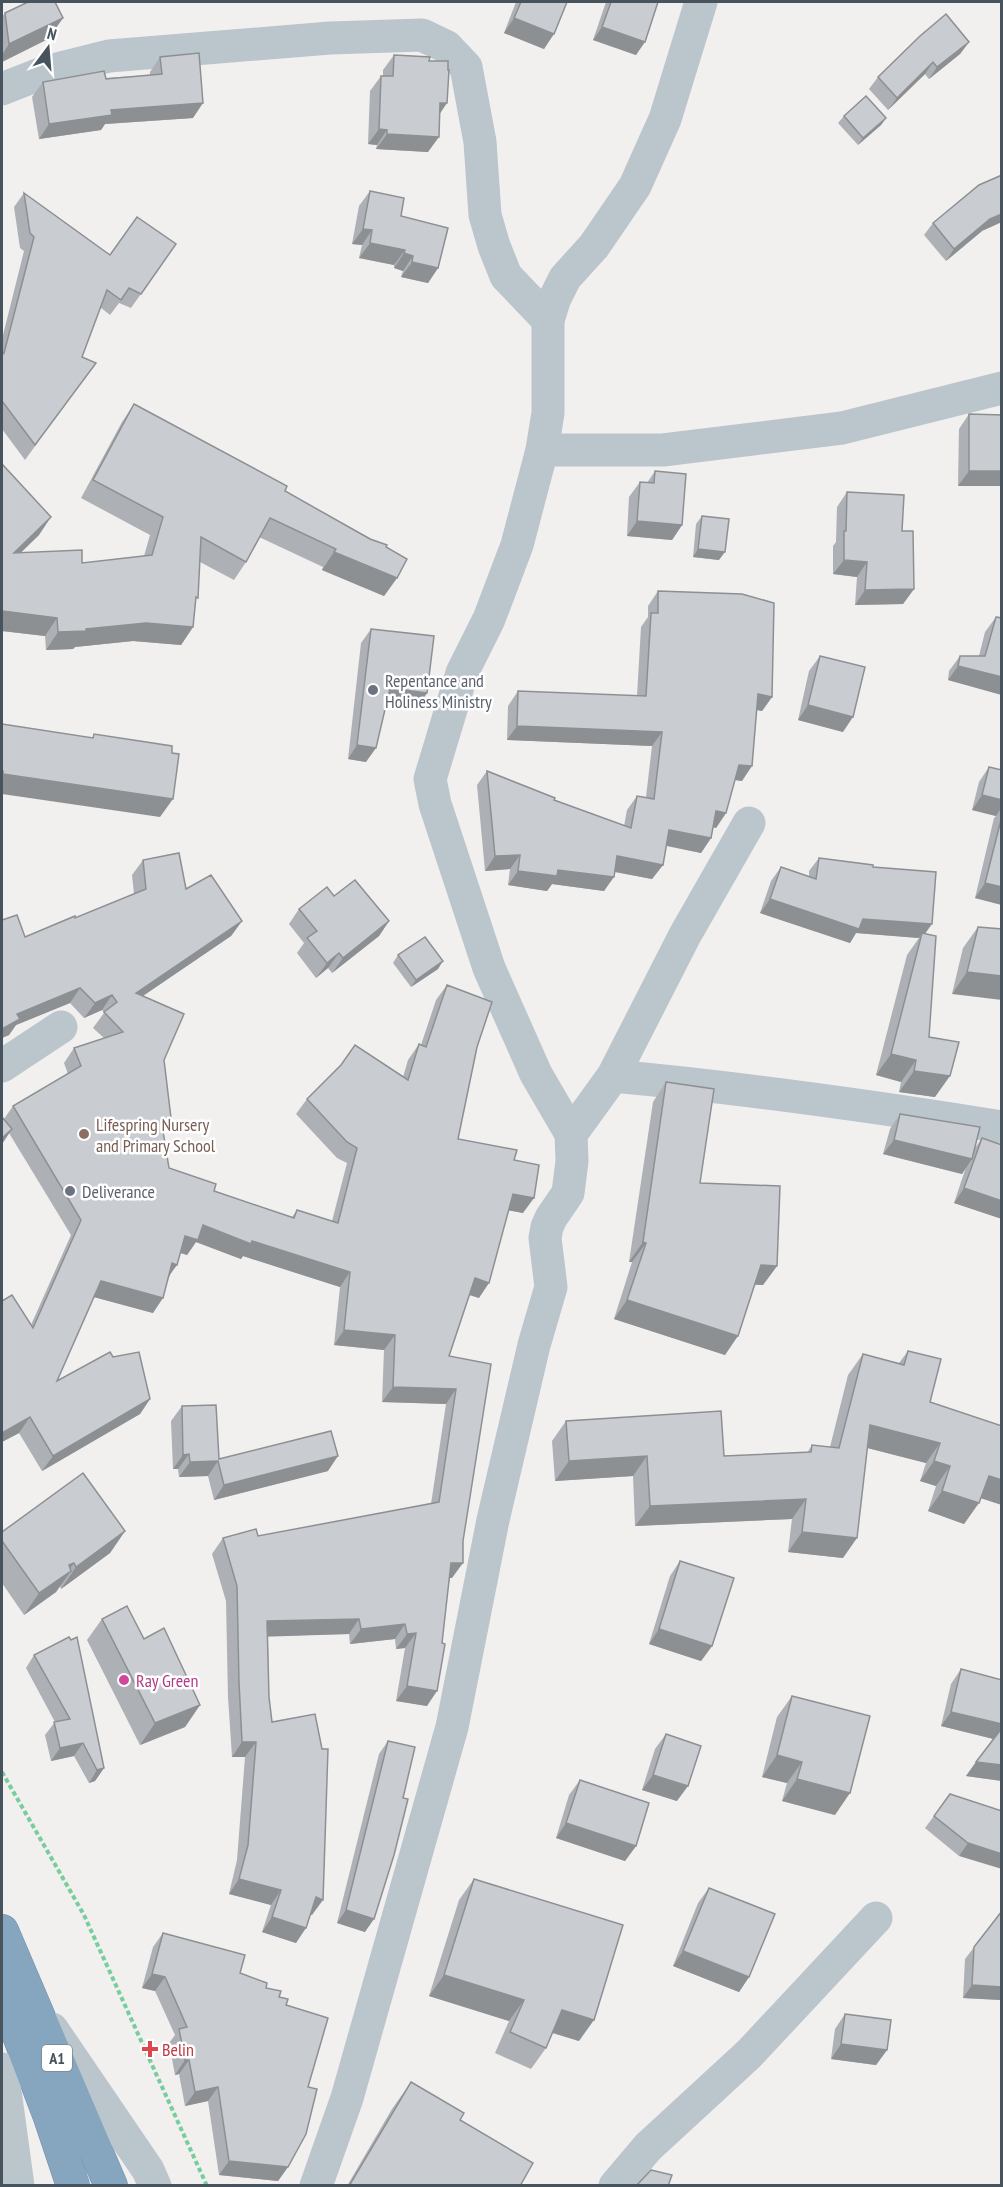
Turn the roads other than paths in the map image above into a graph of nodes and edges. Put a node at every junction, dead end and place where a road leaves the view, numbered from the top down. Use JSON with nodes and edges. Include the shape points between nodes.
{"nodes":[{"id":1,"x":701,"y":2,"type":"edge"},
{"id":2,"x":2,"y":90,"type":"edge"},
{"id":3,"x":548,"y":320,"type":"junction"},
{"id":4,"x":1002,"y":388,"type":"edge"},
{"id":5,"x":542,"y":450,"type":"junction"},
{"id":6,"x":749,"y":824,"type":"dead end"},
{"id":7,"x":61,"y":1027,"type":"dead end"},
{"id":8,"x":2,"y":1066,"type":"edge"},
{"id":9,"x":613,"y":1076,"type":"junction"},
{"id":10,"x":1002,"y":1126,"type":"edge"},
{"id":11,"x":571,"y":1134,"type":"junction"},
{"id":12,"x":876,"y":1918,"type":"dead end"},
{"id":13,"x":2,"y":1931,"type":"edge"},
{"id":14,"x":2,"y":1991,"type":"edge"},
{"id":15,"x":33,"y":2001,"type":"junction"},
{"id":16,"x":2,"y":2069,"type":"edge"},
{"id":17,"x":18,"y":2186,"type":"edge"},
{"id":18,"x":73,"y":2186,"type":"edge"},
{"id":19,"x":111,"y":2186,"type":"edge"},
{"id":20,"x":155,"y":2186,"type":"edge"},
{"id":21,"x":316,"y":2186,"type":"edge"},
{"id":22,"x":615,"y":2186,"type":"edge"}],
"edges":[{"from":1,"to":3,"type":"street","via":[[664,119],[635,186],[594,246],[565,278]]},
{"from":2,"to":3,"type":"street","via":[[45,72],[109,56],[330,38],[422,35],[447,47],[466,67],[480,142],[485,215],[494,246],[506,276]]},
{"from":3,"to":5,"type":"street","via":[[548,412]]},
{"from":4,"to":5,"type":"street","via":[[842,428],[663,450]]},
{"from":5,"to":11,"type":"street","via":[[517,545],[489,619],[462,673],[430,779],[489,968],[536,1074]]},
{"from":6,"to":9,"type":"street"},
{"from":7,"to":8,"type":"street"},
{"from":9,"to":10,"type":"street","via":[[729,1087]]},
{"from":9,"to":11,"type":"street"},
{"from":11,"to":21,"type":"street","via":[[568,1193],[551,1218],[546,1238],[551,1287],[494,1520],[452,1727],[347,2098]]},
{"from":12,"to":22,"type":"street","via":[[749,2054],[648,2147]]},
{"from":13,"to":15,"type":"highway","number":"A1"},
{"from":14,"to":18,"type":"highway","number":"A1"},
{"from":15,"to":19,"type":"highway","number":"A1"},
{"from":15,"to":20,"type":"street"},
{"from":16,"to":17,"type":"street"}]}
